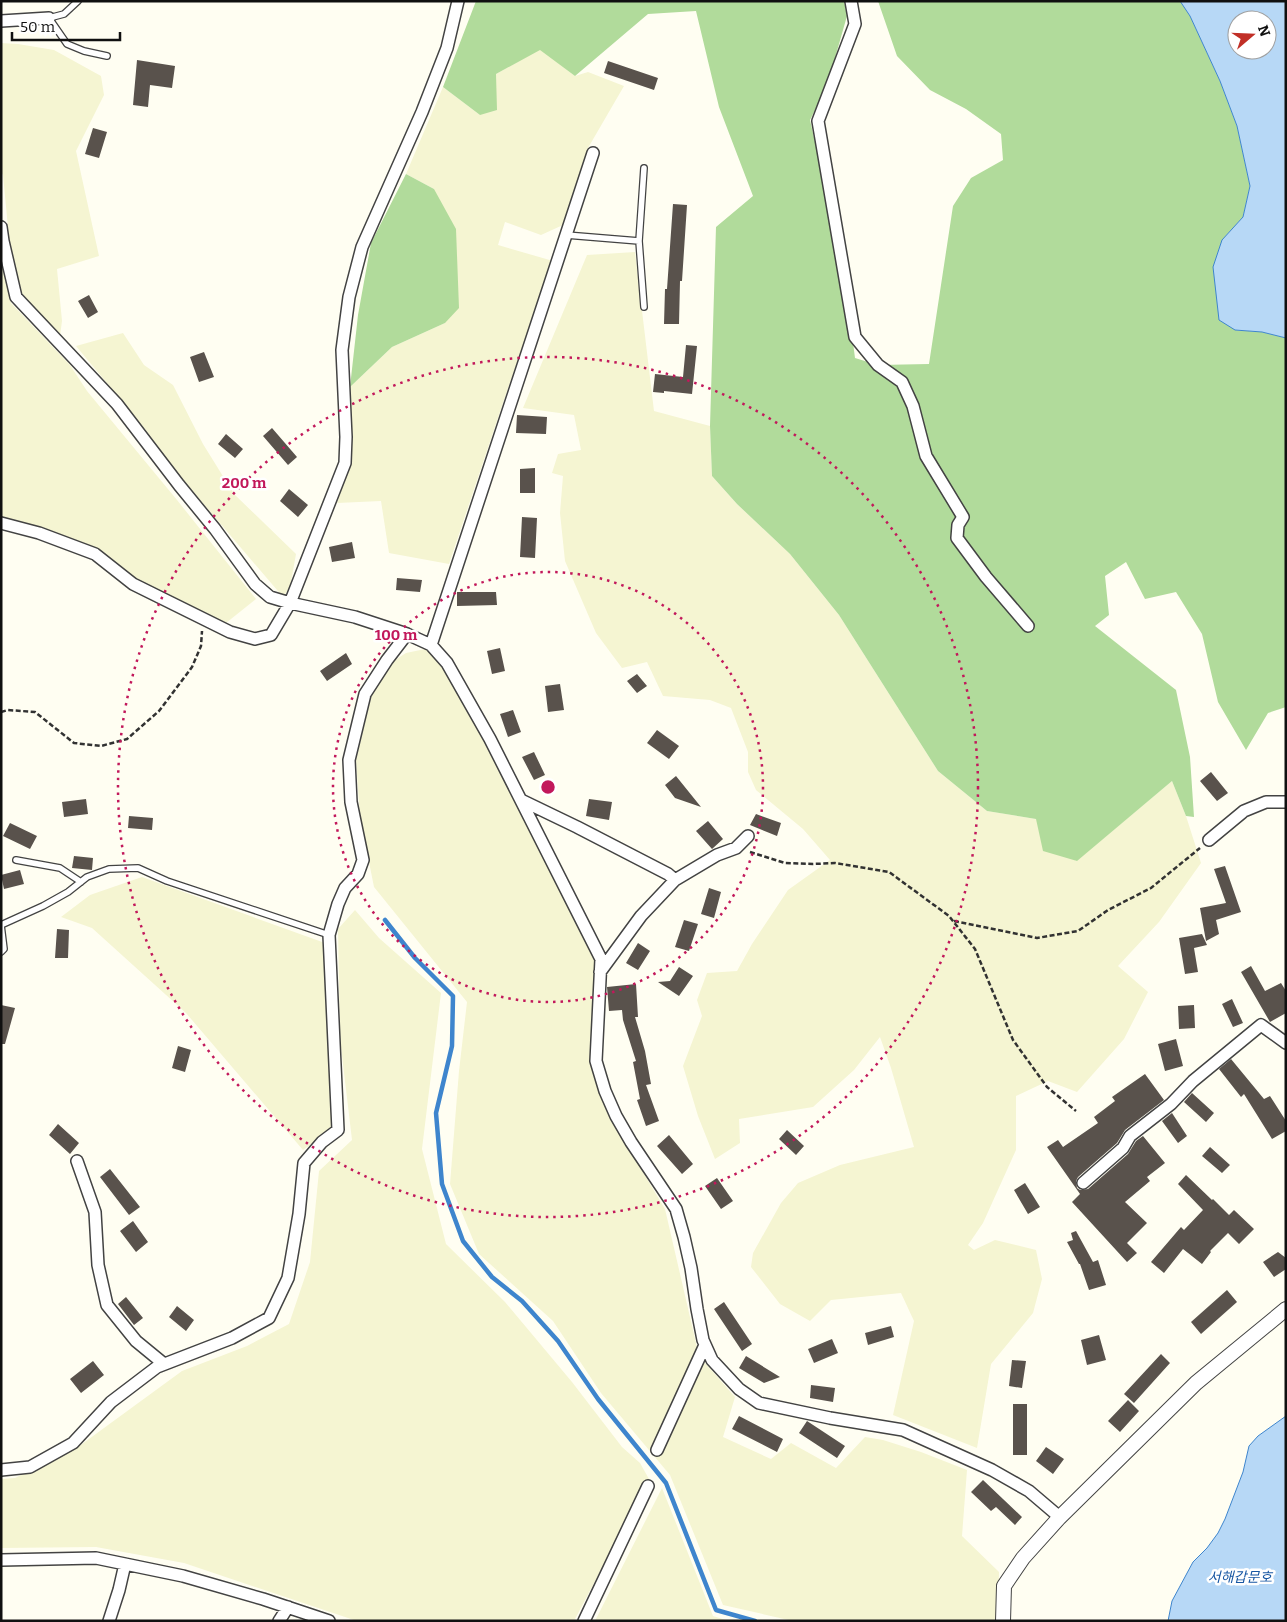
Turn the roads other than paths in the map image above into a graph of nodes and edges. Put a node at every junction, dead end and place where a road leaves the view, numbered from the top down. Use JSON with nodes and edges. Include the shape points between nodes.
{"nodes":[{"id":1,"x":78,"y":1,"type":"edge"},
{"id":2,"x":458,"y":1,"type":"edge"},
{"id":3,"x":851,"y":1,"type":"edge"},
{"id":4,"x":49,"y":18,"type":"junction"},
{"id":5,"x":1,"y":21,"type":"edge"},
{"id":6,"x":107,"y":56,"type":"dead end"},
{"id":7,"x":593,"y":153,"type":"dead end"},
{"id":8,"x":644,"y":168,"type":"dead end"},
{"id":9,"x":1,"y":227,"type":"edge"},
{"id":10,"x":566,"y":234,"type":"junction"},
{"id":11,"x":639,"y":241,"type":"junction"},
{"id":12,"x":644,"y":307,"type":"dead end"},
{"id":13,"x":1,"y":523,"type":"edge"},
{"id":14,"x":290,"y":603,"type":"junction"},
{"id":15,"x":1028,"y":626,"type":"dead end"},
{"id":16,"x":407,"y":634,"type":"junction"},
{"id":17,"x":431,"y":645,"type":"junction"},
{"id":18,"x":521,"y":800,"type":"junction"},
{"id":19,"x":1286,"y":802,"type":"edge"},
{"id":20,"x":748,"y":836,"type":"dead end"},
{"id":21,"x":1209,"y":840,"type":"road end"},
{"id":22,"x":16,"y":860,"type":"dead end"},
{"id":23,"x":676,"y":880,"type":"junction"},
{"id":24,"x":81,"y":882,"type":"junction"},
{"id":25,"x":329,"y":935,"type":"junction"},
{"id":26,"x":1,"y":952,"type":"edge"},
{"id":27,"x":600,"y":972,"type":"junction"},
{"id":28,"x":1286,"y":1043,"type":"edge"},
{"id":29,"x":77,"y":1162,"type":"dead end"},
{"id":30,"x":1083,"y":1183,"type":"dead end"},
{"id":31,"x":1286,"y":1310,"type":"edge"},
{"id":32,"x":705,"y":1345,"type":"junction"},
{"id":33,"x":164,"y":1364,"type":"junction"},
{"id":34,"x":657,"y":1450,"type":"dead end"},
{"id":35,"x":1,"y":1470,"type":"edge"},
{"id":36,"x":648,"y":1486,"type":"dead end"},
{"id":37,"x":1059,"y":1518,"type":"junction"},
{"id":38,"x":1,"y":1560,"type":"edge"},
{"id":39,"x":125,"y":1564,"type":"junction"},
{"id":40,"x":288,"y":1607,"type":"junction"},
{"id":41,"x":108,"y":1621,"type":"edge"},
{"id":42,"x":279,"y":1621,"type":"edge"},
{"id":43,"x":328,"y":1621,"type":"edge"},
{"id":44,"x":584,"y":1621,"type":"edge"},
{"id":45,"x":1003,"y":1621,"type":"edge"}],
"edges":[{"from":1,"to":4,"type":"lane","via":[[64,14]]},
{"from":2,"to":14,"type":"street","via":[[447,48],[362,247],[349,298],[342,350],[345,463]]},
{"from":3,"to":15,"type":"street","via":[[854,24],[818,122],[855,337],[878,365],[902,382],[926,456],[963,517],[958,525],[957,538]]},
{"from":4,"to":5,"type":"street"},
{"from":4,"to":6,"type":"lane","via":[[67,44]]},
{"from":7,"to":10,"type":"street"},
{"from":8,"to":11,"type":"lane"},
{"from":9,"to":14,"type":"street","via":[[16,297],[117,404],[255,584],[270,597]]},
{"from":10,"to":11,"type":"lane"},
{"from":10,"to":17,"type":"street"},
{"from":11,"to":12,"type":"lane"},
{"from":13,"to":14,"type":"street","via":[[39,533],[94,554],[133,584],[230,632],[255,639],[271,635]]},
{"from":14,"to":16,"type":"street","via":[[355,616]]},
{"from":16,"to":17,"type":"street"},
{"from":16,"to":25,"type":"street","via":[[382,667],[362,702],[349,760],[351,802],[363,860],[358,874],[341,896]]},
{"from":17,"to":18,"type":"street","via":[[447,663]]},
{"from":18,"to":23,"type":"street"},
{"from":18,"to":27,"type":"street","via":[[601,959]]},
{"from":19,"to":21,"type":"street","via":[[1266,802],[1244,811]]},
{"from":20,"to":23,"type":"street","via":[[736,848],[717,855]]},
{"from":22,"to":24,"type":"lane","via":[[60,868]]},
{"from":23,"to":27,"type":"street","via":[[641,916]]},
{"from":24,"to":25,"type":"lane","via":[[109,869],[138,868],[167,881]]},
{"from":24,"to":26,"type":"lane","via":[[44,906],[1,925],[4,949]]},
{"from":25,"to":33,"type":"street","via":[[338,1130],[322,1142],[304,1163],[288,1278],[269,1318],[232,1338]]},
{"from":27,"to":32,"type":"street","via":[[596,1061],[616,1116],[676,1209]]},
{"from":28,"to":30,"type":"street","via":[[1261,1025],[1130,1136],[1123,1148]]},
{"from":29,"to":33,"type":"street","via":[[95,1212],[98,1266],[107,1305],[136,1341]]},
{"from":31,"to":37,"type":"street","via":[[1196,1383]]},
{"from":32,"to":34,"type":"street"},
{"from":32,"to":37,"type":"street","via":[[712,1360],[739,1389],[759,1403],[903,1430],[992,1470],[1029,1491]]},
{"from":33,"to":35,"type":"street","via":[[111,1402],[74,1444],[30,1467]]},
{"from":36,"to":44,"type":"street"},
{"from":37,"to":45,"type":"street","via":[[1023,1558],[1004,1586]]},
{"from":38,"to":39,"type":"street","via":[[96,1558]]},
{"from":39,"to":40,"type":"street","via":[[182,1576]]},
{"from":39,"to":41,"type":"street"},
{"from":40,"to":42,"type":"street"},
{"from":40,"to":43,"type":"street"}]}
